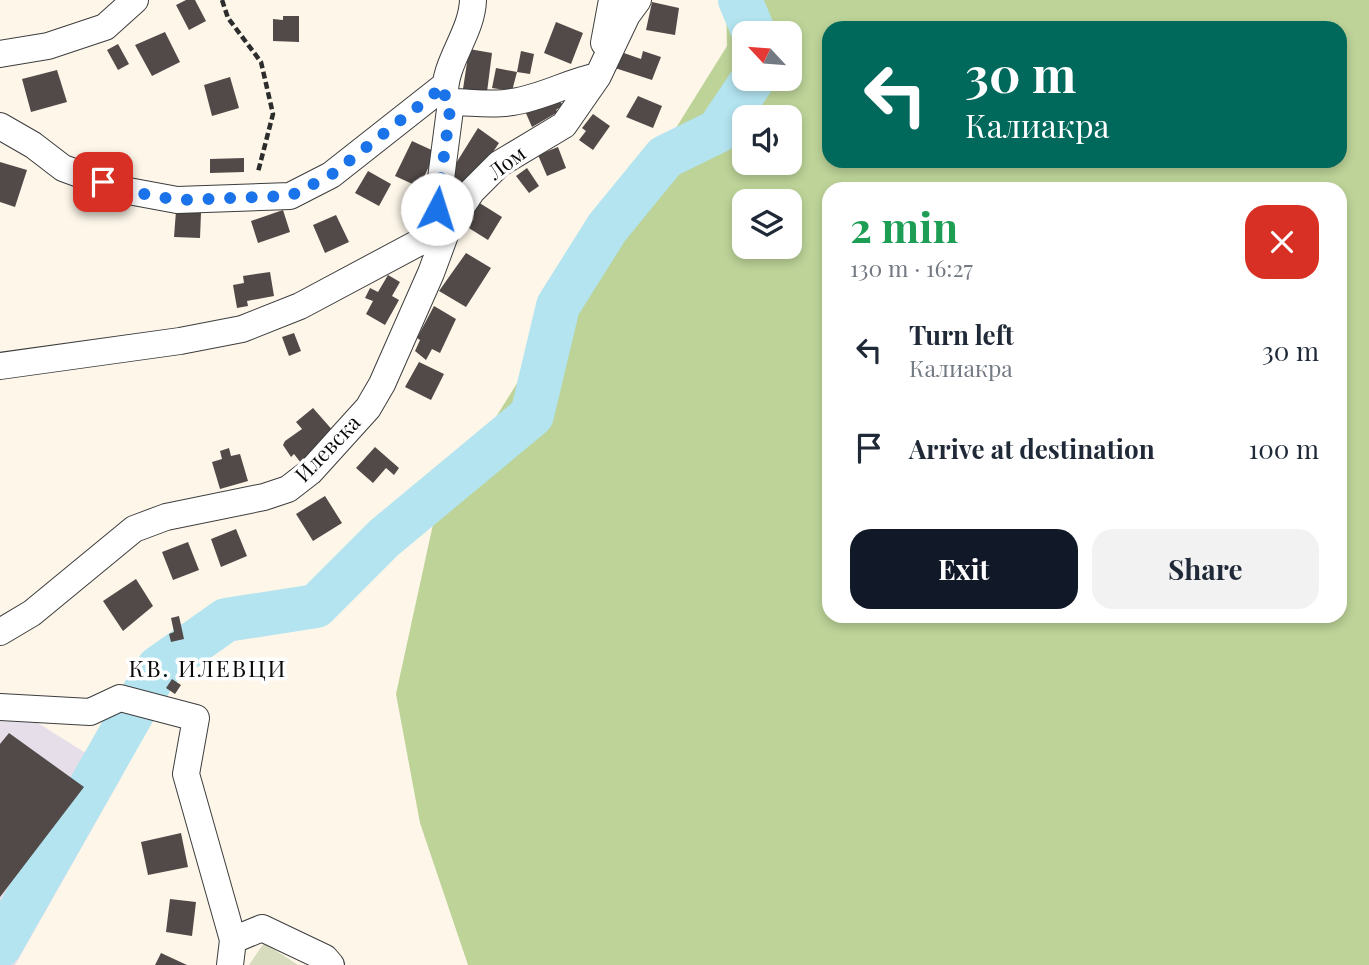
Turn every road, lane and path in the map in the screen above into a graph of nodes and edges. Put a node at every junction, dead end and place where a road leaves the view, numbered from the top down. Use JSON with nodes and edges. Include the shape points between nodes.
{"nodes":[{"id":1,"x":135,"y":0,"type":"edge"},
{"id":2,"x":222,"y":0,"type":"edge"},
{"id":3,"x":473,"y":0,"type":"edge"},
{"id":4,"x":612,"y":0,"type":"edge"},
{"id":5,"x":638,"y":0,"type":"edge"},
{"id":6,"x":0,"y":54,"type":"edge"},
{"id":7,"x":598,"y":76,"type":"junction"},
{"id":8,"x":448,"y":94,"type":"junction"},
{"id":9,"x":0,"y":126,"type":"edge"},
{"id":10,"x":242,"y":199,"type":"junction"},
{"id":11,"x":448,"y":227,"type":"junction"},
{"id":12,"x":0,"y":366,"type":"edge"},
{"id":13,"x":0,"y":632,"type":"edge"},
{"id":14,"x":0,"y":707,"type":"edge"},
{"id":15,"x":232,"y":952,"type":"edge"},
{"id":16,"x":331,"y":965,"type":"edge"}],
"edges":[{"from":1,"to":6,"type":"street","via":[[105,27],[48,46]]},
{"from":2,"to":10,"type":"path","via":[[228,18],[261,62],[273,114],[258,172]]},
{"from":3,"to":8,"type":"street"},
{"from":4,"to":7,"type":"street"},
{"from":5,"to":7,"type":"street","name":"Лом"},
{"from":7,"to":8,"type":"street","via":[[511,103]]},
{"from":7,"to":11,"type":"street","name":"Лом","via":[[564,125],[499,164],[472,191]]},
{"from":8,"to":10,"type":"street","via":[[331,175],[290,196]]},
{"from":8,"to":11,"type":"street","via":[[437,209]]},
{"from":9,"to":10,"type":"street","via":[[63,168],[123,190],[177,200]]},
{"from":11,"to":12,"type":"street","name":"Лом","via":[[300,306],[242,329]]},
{"from":11,"to":13,"type":"street","name":"Илевска","via":[[382,384],[368,408],[310,472],[288,489],[264,497],[166,517],[134,530],[32,613]]},
{"from":14,"to":15,"type":"street","via":[[90,712],[120,698],[195,718],[186,774]]},
{"from":15,"to":16,"type":"street","via":[[262,928]]}]}
